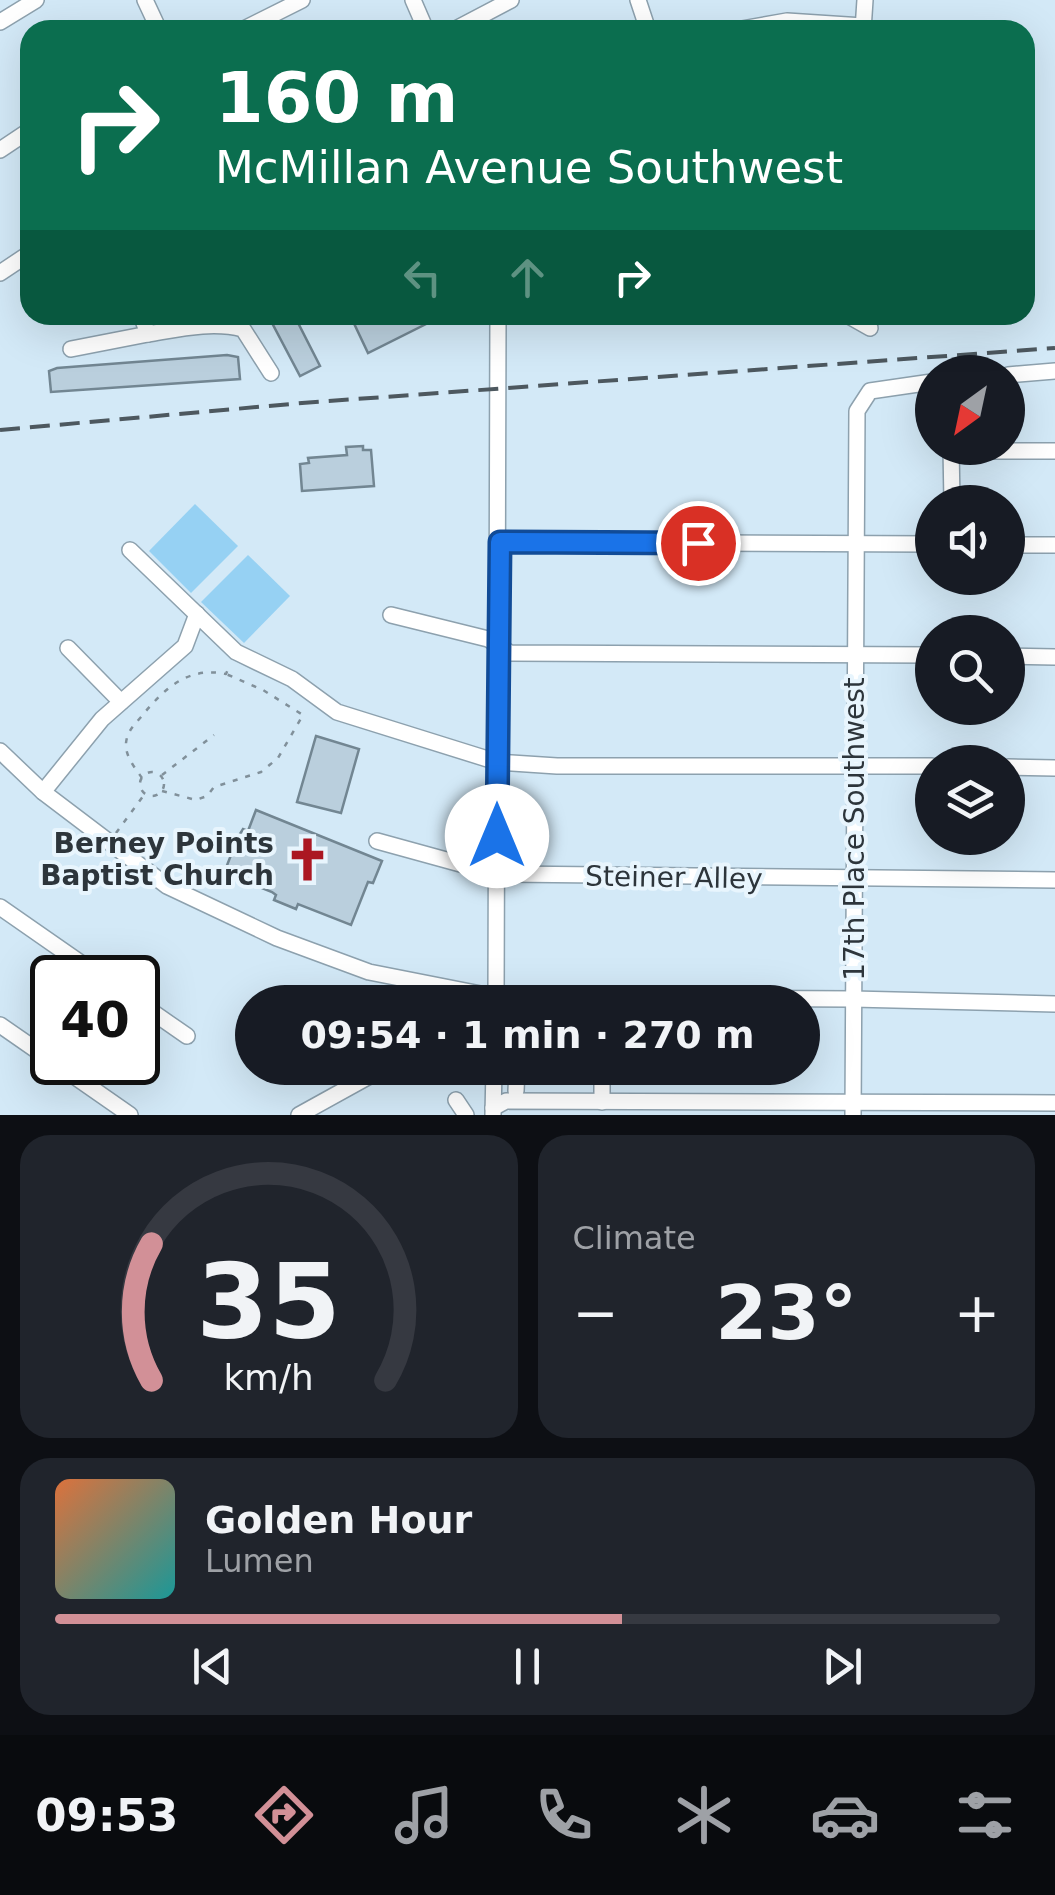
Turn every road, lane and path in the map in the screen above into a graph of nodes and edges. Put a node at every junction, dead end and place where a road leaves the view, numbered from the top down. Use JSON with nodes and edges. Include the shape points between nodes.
{"nodes":[{"id":1,"x":36,"y":0,"type":"edge"},
{"id":2,"x":302,"y":0,"type":"edge"},
{"id":3,"x":510,"y":0,"type":"edge"},
{"id":4,"x":262,"y":20,"type":"edge"},
{"id":5,"x":473,"y":20,"type":"edge"},
{"id":6,"x":0,"y":22,"type":"edge"},
{"id":7,"x":138,"y":325,"type":"edge"},
{"id":8,"x":186,"y":325,"type":"edge"},
{"id":9,"x":229,"y":325,"type":"edge"},
{"id":10,"x":241,"y":325,"type":"edge"},
{"id":11,"x":498,"y":325,"type":"edge"},
{"id":12,"x":865,"y":325,"type":"edge"},
{"id":13,"x":870,"y":328,"type":"dead end"},
{"id":14,"x":71,"y":349,"type":"dead end"},
{"id":15,"x":1055,"y":372,"type":"edge"},
{"id":16,"x":272,"y":373,"type":"dead end"},
{"id":17,"x":1025,"y":374,"type":"edge"},
{"id":18,"x":915,"y":384,"type":"edge"},
{"id":19,"x":1025,"y":450,"type":"edge"},
{"id":20,"x":1055,"y":451,"type":"edge"},
{"id":21,"x":500,"y":542,"type":"junction"},
{"id":22,"x":856,"y":544,"type":"junction"},
{"id":23,"x":915,"y":544,"type":"edge"},
{"id":24,"x":1025,"y":545,"type":"edge"},
{"id":25,"x":1055,"y":545,"type":"edge"},
{"id":26,"x":130,"y":550,"type":"dead end"},
{"id":27,"x":197,"y":614,"type":"junction"},
{"id":28,"x":391,"y":615,"type":"dead end"},
{"id":29,"x":68,"y":648,"type":"dead end"},
{"id":30,"x":498,"y":648,"type":"junction"},
{"id":31,"x":236,"y":652,"type":"junction"},
{"id":32,"x":856,"y":655,"type":"junction"},
{"id":33,"x":915,"y":656,"type":"edge"},
{"id":34,"x":1025,"y":656,"type":"edge"},
{"id":35,"x":1055,"y":657,"type":"edge"},
{"id":36,"x":226,"y":674,"type":"junction"},
{"id":37,"x":121,"y":702,"type":"junction"},
{"id":38,"x":214,"y":735,"type":"dead end"},
{"id":39,"x":0,"y":752,"type":"edge"},
{"id":40,"x":497,"y":762,"type":"junction"},
{"id":41,"x":855,"y":765,"type":"junction"},
{"id":42,"x":915,"y":766,"type":"edge"},
{"id":43,"x":1025,"y":767,"type":"edge"},
{"id":44,"x":1055,"y":768,"type":"edge"},
{"id":45,"x":161,"y":776,"type":"junction"},
{"id":46,"x":142,"y":778,"type":"junction"},
{"id":47,"x":162,"y":790,"type":"junction"},
{"id":48,"x":43,"y":792,"type":"junction"},
{"id":49,"x":145,"y":794,"type":"junction"},
{"id":50,"x":377,"y":841,"type":"dead end"},
{"id":51,"x":109,"y":842,"type":"junction"},
{"id":52,"x":497,"y":874,"type":"junction"},
{"id":53,"x":855,"y":880,"type":"junction"},
{"id":54,"x":1055,"y":880,"type":"edge"},
{"id":55,"x":0,"y":907,"type":"edge"},
{"id":56,"x":69,"y":955,"type":"edge"},
{"id":57,"x":425,"y":985,"type":"edge"},
{"id":58,"x":494,"y":985,"type":"edge"},
{"id":59,"x":820,"y":999,"type":"edge"},
{"id":60,"x":853,"y":999,"type":"junction"},
{"id":61,"x":1055,"y":1004,"type":"edge"},
{"id":62,"x":160,"y":1017,"type":"edge"},
{"id":63,"x":0,"y":1025,"type":"edge"},
{"id":64,"x":187,"y":1036,"type":"dead end"},
{"id":65,"x":30,"y":1046,"type":"edge"},
{"id":66,"x":86,"y":1085,"type":"edge"},
{"id":67,"x":353,"y":1085,"type":"edge"},
{"id":68,"x":494,"y":1085,"type":"edge"},
{"id":69,"x":516,"y":1085,"type":"edge"},
{"id":70,"x":602,"y":1085,"type":"edge"},
{"id":71,"x":516,"y":1092,"type":"dead end"},
{"id":72,"x":456,"y":1100,"type":"dead end"},
{"id":73,"x":602,"y":1102,"type":"junction"},
{"id":74,"x":1055,"y":1103,"type":"edge"},
{"id":75,"x":853,"y":1109,"type":"edge"},
{"id":76,"x":493,"y":1112,"type":"edge"},
{"id":77,"x":130,"y":1115,"type":"edge"},
{"id":78,"x":298,"y":1115,"type":"edge"},
{"id":79,"x":466,"y":1115,"type":"edge"}],
"edges":[{"from":1,"to":6,"type":"street"},
{"from":2,"to":4,"type":"street"},
{"from":3,"to":5,"type":"street"},
{"from":7,"to":14,"type":"street"},
{"from":8,"to":9,"type":"street"},
{"from":10,"to":16,"type":"street"},
{"from":11,"to":21,"type":"street"},
{"from":12,"to":13,"type":"street"},
{"from":15,"to":17,"type":"street"},
{"from":18,"to":22,"type":"street","name":"17th Place Southwest","via":[[870,391],[857,411]]},
{"from":19,"to":20,"type":"street"},
{"from":21,"to":22,"type":"street"},
{"from":21,"to":30,"type":"street"},
{"from":22,"to":23,"type":"street"},
{"from":22,"to":32,"type":"street","name":"17th Place Southwest"},
{"from":24,"to":25,"type":"street"},
{"from":26,"to":27,"type":"street"},
{"from":27,"to":31,"type":"street"},
{"from":27,"to":37,"type":"street","via":[[184,646]]},
{"from":28,"to":30,"type":"street","via":[[488,639]]},
{"from":29,"to":37,"type":"street"},
{"from":30,"to":32,"type":"street"},
{"from":30,"to":40,"type":"street"},
{"from":31,"to":36,"type":"path"},
{"from":31,"to":40,"type":"street","via":[[292,679],[337,712]]},
{"from":32,"to":33,"type":"street"},
{"from":32,"to":41,"type":"street","name":"17th Place Southwest"},
{"from":34,"to":35,"type":"street"},
{"from":36,"to":46,"type":"path","via":[[209,670],[161,692],[126,739]]},
{"from":36,"to":47,"type":"path","via":[[304,715],[278,758],[261,772],[196,800]]},
{"from":37,"to":48,"type":"street"},
{"from":38,"to":45,"type":"path"},
{"from":39,"to":48,"type":"street"},
{"from":40,"to":41,"type":"street"},
{"from":40,"to":52,"type":"street"},
{"from":41,"to":42,"type":"street"},
{"from":41,"to":53,"type":"street","name":"17th Place Southwest"},
{"from":43,"to":44,"type":"street"},
{"from":45,"to":46,"type":"path","via":[[148,772]]},
{"from":45,"to":47,"type":"path"},
{"from":46,"to":49,"type":"path"},
{"from":47,"to":49,"type":"path"},
{"from":48,"to":51,"type":"street"},
{"from":49,"to":51,"type":"path"},
{"from":50,"to":52,"type":"street","name":"Steiner Alley"},
{"from":51,"to":57,"type":"street","via":[[167,886],[278,938]]},
{"from":52,"to":53,"type":"street","name":"Steiner Alley"},
{"from":52,"to":58,"type":"street"},
{"from":53,"to":54,"type":"street","name":"Steiner Alley"},
{"from":53,"to":60,"type":"street","name":"17th Place Southwest"},
{"from":55,"to":56,"type":"street"},
{"from":59,"to":60,"type":"street"},
{"from":60,"to":61,"type":"street"},
{"from":60,"to":75,"type":"street","name":"17th Place Southwest"},
{"from":62,"to":64,"type":"street"},
{"from":63,"to":65,"type":"street"},
{"from":66,"to":77,"type":"street"},
{"from":67,"to":78,"type":"street"},
{"from":68,"to":76,"type":"street"},
{"from":69,"to":71,"type":"street"},
{"from":70,"to":73,"type":"street"},
{"from":72,"to":79,"type":"street"},
{"from":73,"to":75,"type":"street"},
{"from":73,"to":76,"type":"street","via":[[506,1102]]},
{"from":74,"to":75,"type":"street"}]}
